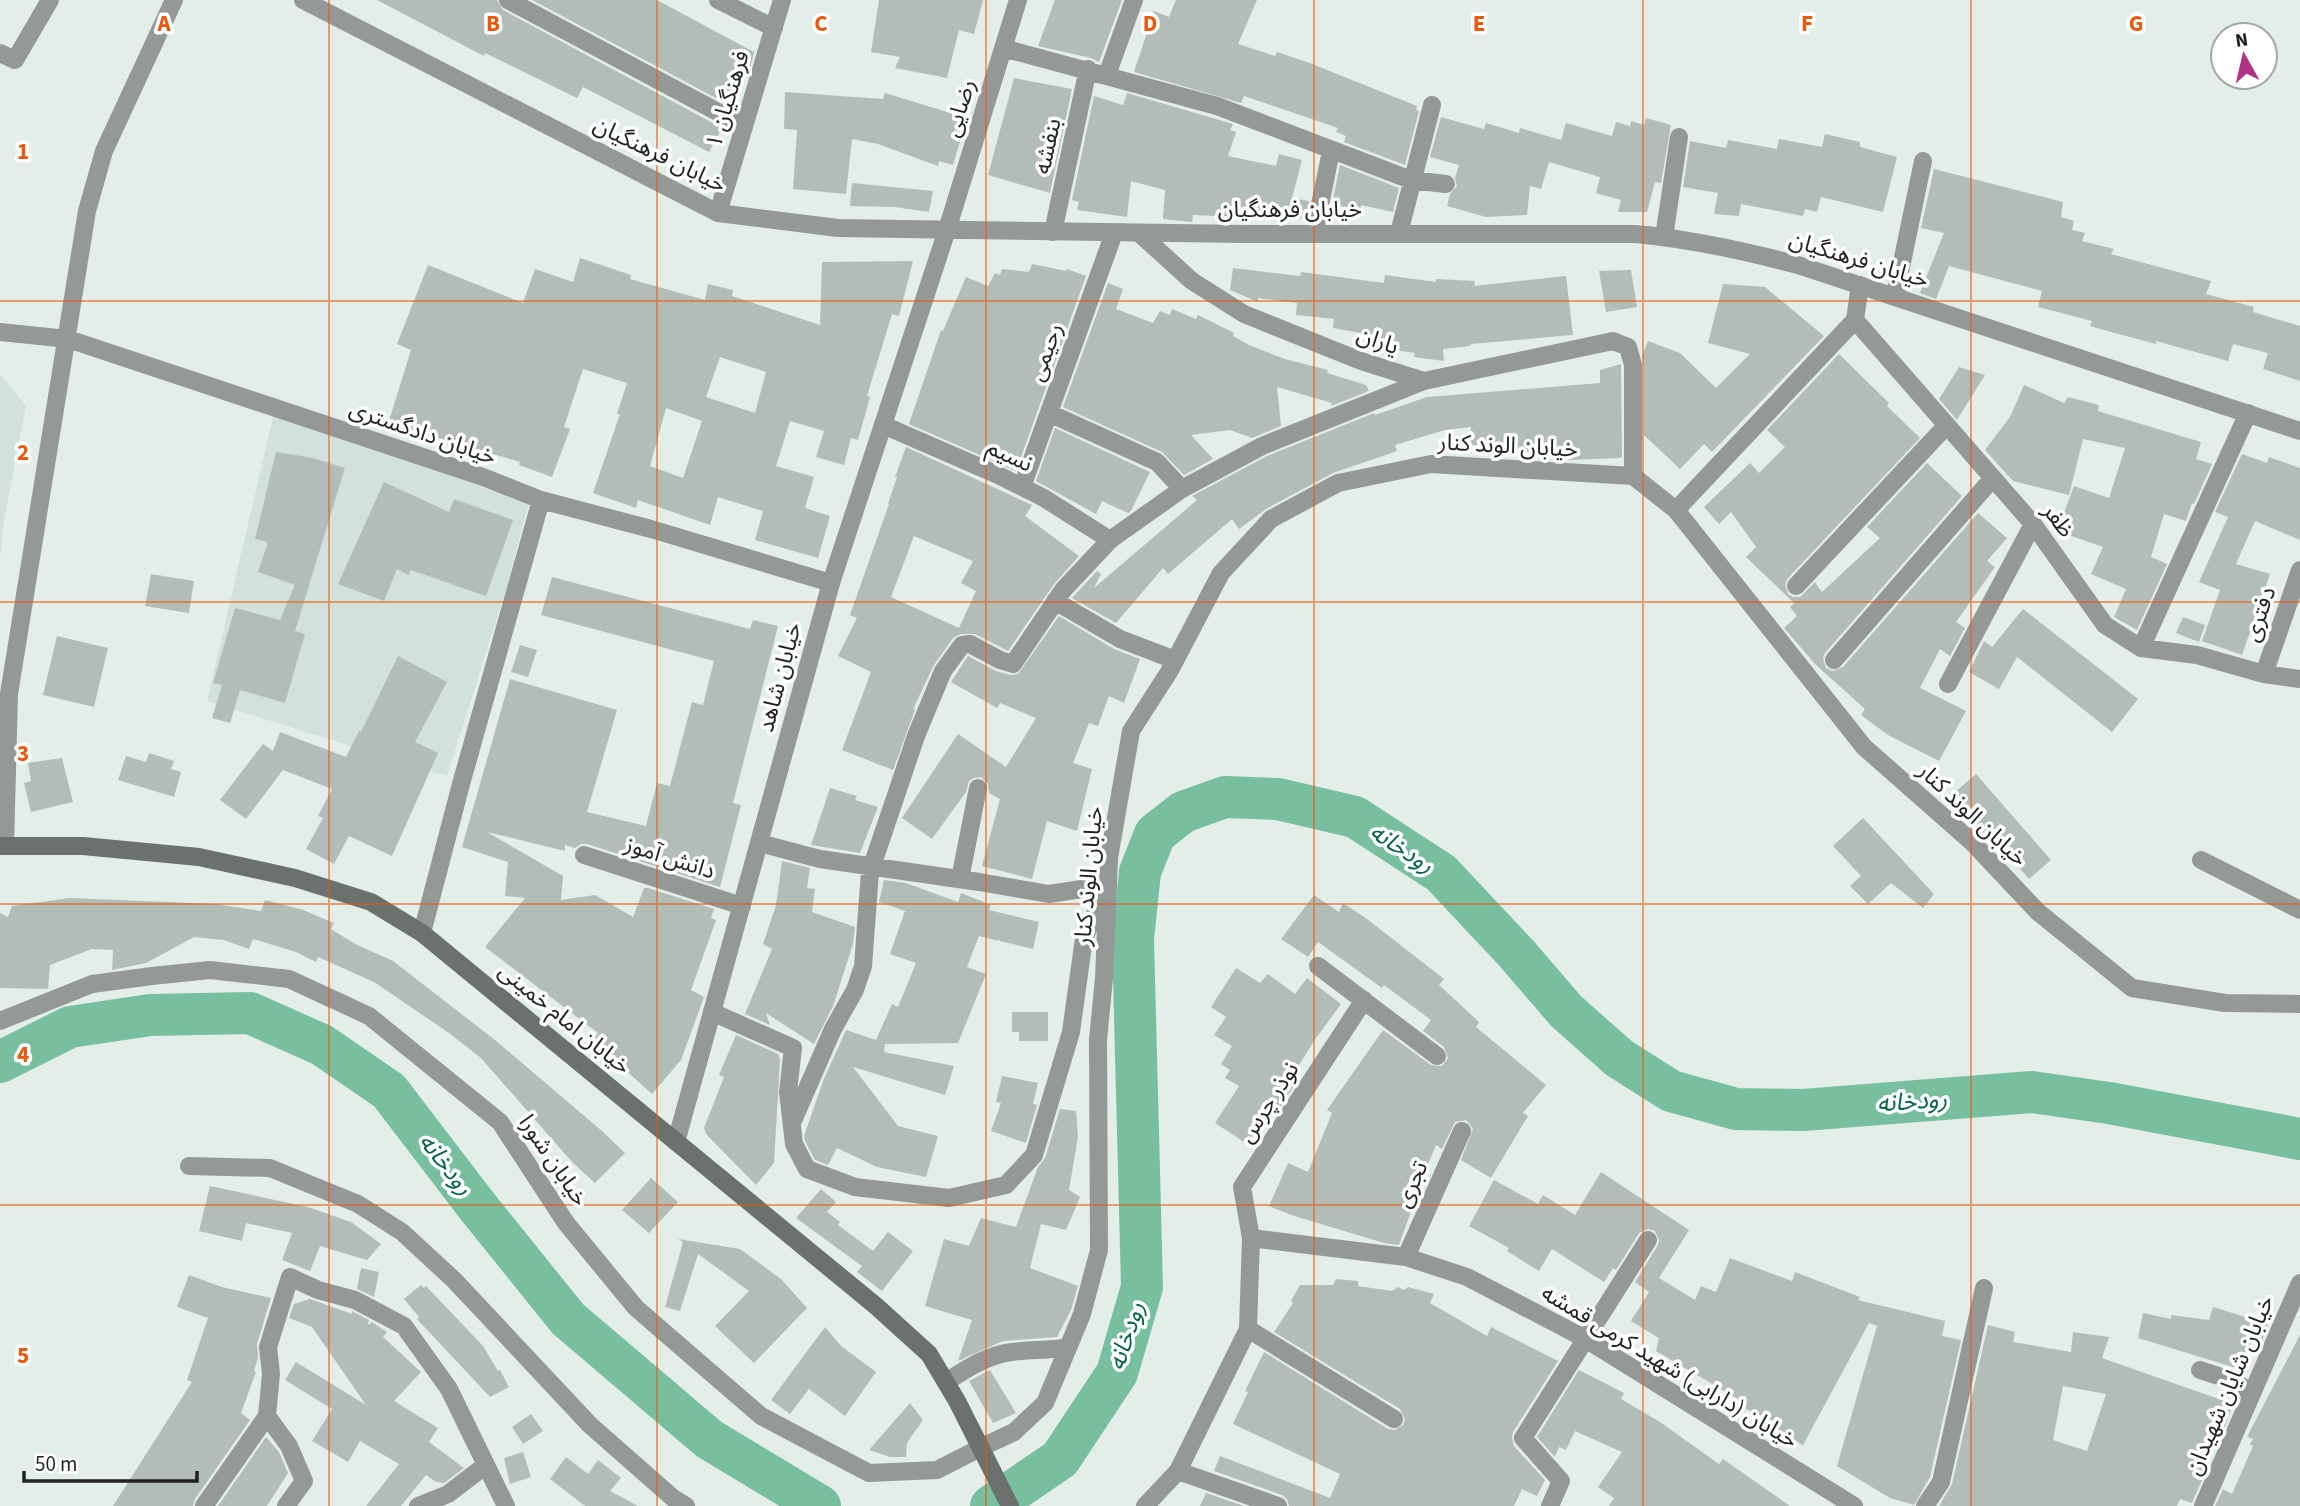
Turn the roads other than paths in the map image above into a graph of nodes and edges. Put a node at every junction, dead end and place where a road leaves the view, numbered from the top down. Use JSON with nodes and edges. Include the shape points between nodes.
{"nodes":[{"id":1,"x":50,"y":0,"type":"edge"},
{"id":2,"x":174,"y":0,"type":"edge"},
{"id":3,"x":303,"y":0,"type":"edge"},
{"id":4,"x":508,"y":0,"type":"edge"},
{"id":5,"x":718,"y":0,"type":"edge"},
{"id":6,"x":782,"y":0,"type":"edge"},
{"id":7,"x":1018,"y":0,"type":"edge"},
{"id":8,"x":1134,"y":0,"type":"edge"},
{"id":9,"x":774,"y":29,"type":"junction"},
{"id":10,"x":1003,"y":48,"type":"junction"},
{"id":11,"x":0,"y":53,"type":"edge"},
{"id":12,"x":1088,"y":69,"type":"junction"},
{"id":13,"x":1107,"y":75,"type":"junction"},
{"id":14,"x":1432,"y":105,"type":"dead end"},
{"id":15,"x":744,"y":126,"type":"junction"},
{"id":16,"x":1679,"y":137,"type":"dead end"},
{"id":17,"x":1331,"y":151,"type":"junction"},
{"id":18,"x":1923,"y":161,"type":"dead end"},
{"id":19,"x":1411,"y":180,"type":"junction"},
{"id":20,"x":1446,"y":184,"type":"dead end"},
{"id":21,"x":718,"y":213,"type":"junction"},
{"id":22,"x":947,"y":230,"type":"junction"},
{"id":23,"x":1053,"y":232,"type":"junction"},
{"id":24,"x":1114,"y":233,"type":"junction"},
{"id":25,"x":1139,"y":233,"type":"junction"},
{"id":26,"x":1399,"y":233,"type":"junction"},
{"id":27,"x":1314,"y":234,"type":"junction"},
{"id":28,"x":1664,"y":237,"type":"junction"},
{"id":29,"x":1860,"y":285,"type":"junction"},
{"id":30,"x":1895,"y":296,"type":"junction"},
{"id":31,"x":1856,"y":320,"type":"junction"},
{"id":32,"x":0,"y":332,"type":"edge"},
{"id":33,"x":68,"y":339,"type":"junction"},
{"id":34,"x":1424,"y":381,"type":"junction"},
{"id":35,"x":1049,"y":413,"type":"junction"},
{"id":36,"x":2248,"y":413,"type":"junction"},
{"id":37,"x":883,"y":425,"type":"junction"},
{"id":38,"x":1947,"y":425,"type":"junction"},
{"id":39,"x":2300,"y":431,"type":"edge"},
{"id":40,"x":1633,"y":476,"type":"junction"},
{"id":41,"x":1993,"y":478,"type":"junction"},
{"id":42,"x":1022,"y":487,"type":"junction"},
{"id":43,"x":1182,"y":489,"type":"junction"},
{"id":44,"x":541,"y":500,"type":"junction"},
{"id":45,"x":1676,"y":510,"type":"junction"},
{"id":46,"x":2032,"y":524,"type":"junction"},
{"id":47,"x":1110,"y":540,"type":"junction"},
{"id":48,"x":2300,"y":570,"type":"edge"},
{"id":49,"x":831,"y":583,"type":"junction"},
{"id":50,"x":1796,"y":586,"type":"dead end"},
{"id":51,"x":1055,"y":601,"type":"junction"},
{"id":52,"x":2141,"y":648,"type":"junction"},
{"id":53,"x":1175,"y":660,"type":"junction"},
{"id":54,"x":1834,"y":660,"type":"dead end"},
{"id":55,"x":2264,"y":674,"type":"junction"},
{"id":56,"x":2300,"y":679,"type":"edge"},
{"id":57,"x":1948,"y":684,"type":"dead end"},
{"id":58,"x":978,"y":788,"type":"dead end"},
{"id":59,"x":759,"y":843,"type":"junction"},
{"id":60,"x":2,"y":846,"type":"edge"},
{"id":61,"x":584,"y":855,"type":"dead end"},
{"id":62,"x":2201,"y":860,"type":"dead end"},
{"id":63,"x":871,"y":867,"type":"junction"},
{"id":64,"x":960,"y":879,"type":"junction"},
{"id":65,"x":1108,"y":886,"type":"junction"},
{"id":66,"x":741,"y":906,"type":"junction"},
{"id":67,"x":2300,"y":909,"type":"edge"},
{"id":68,"x":422,"y":933,"type":"junction"},
{"id":69,"x":1318,"y":966,"type":"dead end"},
{"id":70,"x":1364,"y":1000,"type":"junction"},
{"id":71,"x":2300,"y":1004,"type":"edge"},
{"id":72,"x":712,"y":1012,"type":"junction"},
{"id":73,"x":0,"y":1021,"type":"edge"},
{"id":74,"x":1437,"y":1056,"type":"dead end"},
{"id":75,"x":792,"y":1123,"type":"junction"},
{"id":76,"x":1462,"y":1130,"type":"dead end"},
{"id":77,"x":676,"y":1142,"type":"junction"},
{"id":78,"x":189,"y":1166,"type":"dead end"},
{"id":79,"x":1251,"y":1238,"type":"junction"},
{"id":80,"x":1648,"y":1240,"type":"dead end"},
{"id":81,"x":1406,"y":1257,"type":"junction"},
{"id":82,"x":2300,"y":1283,"type":"edge"},
{"id":83,"x":1984,"y":1288,"type":"dead end"},
{"id":84,"x":1248,"y":1329,"type":"junction"},
{"id":85,"x":1584,"y":1338,"type":"junction"},
{"id":86,"x":1068,"y":1347,"type":"junction"},
{"id":87,"x":2200,"y":1370,"type":"dead end"},
{"id":88,"x":946,"y":1382,"type":"junction"},
{"id":89,"x":2252,"y":1393,"type":"junction"},
{"id":90,"x":267,"y":1416,"type":"junction"},
{"id":91,"x":1394,"y":1419,"type":"dead end"},
{"id":92,"x":980,"y":1448,"type":"junction"},
{"id":93,"x":486,"y":1465,"type":"junction"},
{"id":94,"x":1178,"y":1471,"type":"junction"},
{"id":95,"x":204,"y":1506,"type":"edge"},
{"id":96,"x":286,"y":1506,"type":"edge"},
{"id":97,"x":418,"y":1506,"type":"edge"},
{"id":98,"x":506,"y":1506,"type":"edge"},
{"id":99,"x":686,"y":1506,"type":"edge"},
{"id":100,"x":1010,"y":1506,"type":"edge"},
{"id":101,"x":1144,"y":1506,"type":"edge"},
{"id":102,"x":1278,"y":1506,"type":"edge"},
{"id":103,"x":1550,"y":1506,"type":"edge"},
{"id":104,"x":1854,"y":1506,"type":"edge"},
{"id":105,"x":1926,"y":1506,"type":"edge"},
{"id":106,"x":2203,"y":1506,"type":"edge"}],
"edges":[{"from":1,"to":11,"type":"street","via":[[15,60]]},
{"from":2,"to":33,"type":"street","via":[[104,151],[87,211]]},
{"from":3,"to":21,"type":"street","name":"خیابان فرهنگیان"},
{"from":4,"to":15,"type":"street"},
{"from":5,"to":9,"type":"street"},
{"from":6,"to":9,"type":"street","name":"فرهنگیان ۱"},
{"from":7,"to":10,"type":"street","name":"رضایی"},
{"from":8,"to":13,"type":"street"},
{"from":9,"to":15,"type":"street","name":"فرهنگیان ۱"},
{"from":10,"to":12,"type":"street"},
{"from":10,"to":22,"type":"street","name":"رضایی"},
{"from":12,"to":13,"type":"street"},
{"from":12,"to":23,"type":"street","name":"بنفشه"},
{"from":13,"to":17,"type":"street","via":[[1217,106]]},
{"from":14,"to":19,"type":"street"},
{"from":15,"to":21,"type":"street","name":"فرهنگیان ۱"},
{"from":16,"to":28,"type":"street"},
{"from":17,"to":19,"type":"street"},
{"from":17,"to":27,"type":"street"},
{"from":18,"to":30,"type":"street"},
{"from":19,"to":20,"type":"street"},
{"from":19,"to":26,"type":"street"},
{"from":21,"to":22,"type":"street","name":"خیابان فرهنگیان","via":[[838,228]]},
{"from":22,"to":23,"type":"street","name":"خیابان فرهنگیان"},
{"from":22,"to":37,"type":"street","name":"خیابان شاهد"},
{"from":23,"to":24,"type":"street","name":"خیابان فرهنگیان"},
{"from":24,"to":25,"type":"street","name":"خیابان فرهنگیان"},
{"from":24,"to":35,"type":"street","name":"رحیمی"},
{"from":25,"to":27,"type":"street","name":"خیابان فرهنگیان"},
{"from":25,"to":34,"type":"street","name":"یاران","via":[[1192,281],[1244,314]]},
{"from":26,"to":27,"type":"street","name":"خیابان فرهنگیان"},
{"from":26,"to":28,"type":"street","name":"خیابان فرهنگیان"},
{"from":28,"to":29,"type":"street","name":"خیابان فرهنگیان","via":[[1747,251]]},
{"from":29,"to":30,"type":"street","name":"خیابان فرهنگیان"},
{"from":29,"to":31,"type":"street"},
{"from":30,"to":36,"type":"street","name":"خیابان فرهنگیان"},
{"from":31,"to":38,"type":"street","name":"ظفر"},
{"from":31,"to":45,"type":"street"},
{"from":32,"to":33,"type":"street","name":"خیابان دادگستری"},
{"from":33,"to":44,"type":"street","name":"خیابان دادگستری"},
{"from":33,"to":60,"type":"street","via":[[9,694]]},
{"from":34,"to":40,"type":"street","name":"یاران","via":[[1613,341],[1629,348]]},
{"from":34,"to":43,"type":"street","via":[[1262,446]]},
{"from":35,"to":42,"type":"street","name":"رحیمی"},
{"from":35,"to":43,"type":"street","via":[[1157,462]]},
{"from":36,"to":39,"type":"street","name":"خیابان فرهنگیان"},
{"from":36,"to":52,"type":"street"},
{"from":37,"to":42,"type":"street","name":"نسیم"},
{"from":37,"to":49,"type":"street","name":"خیابان شاهد"},
{"from":38,"to":41,"type":"street","name":"ظفر"},
{"from":38,"to":50,"type":"street"},
{"from":40,"to":45,"type":"street","name":"خیابان الوند کنار"},
{"from":40,"to":53,"type":"street","name":"خیابان الوند کنار","via":[[1431,464],[1338,483],[1271,519],[1221,573]]},
{"from":41,"to":46,"type":"street","name":"ظفر"},
{"from":41,"to":54,"type":"street"},
{"from":42,"to":47,"type":"street","name":"نسیم"},
{"from":43,"to":47,"type":"street"},
{"from":44,"to":49,"type":"street","name":"خیابان دادگستری"},
{"from":44,"to":68,"type":"street"},
{"from":45,"to":71,"type":"street","name":"خیابان الوند کنار","via":[[1864,747],[1973,842],[2038,912],[2132,988],[2225,1003]]},
{"from":46,"to":52,"type":"street","name":"ظفر","via":[[2105,625]]},
{"from":46,"to":57,"type":"street"},
{"from":47,"to":51,"type":"street"},
{"from":48,"to":55,"type":"street","name":"دفتری"},
{"from":49,"to":59,"type":"street","name":"خیابان شاهد"},
{"from":51,"to":53,"type":"street","via":[[1120,639]]},
{"from":51,"to":63,"type":"street","via":[[1013,664],[970,644],[954,654],[916,736]]},
{"from":52,"to":55,"type":"street","name":"ظفر","via":[[2197,655]]},
{"from":53,"to":65,"type":"street","name":"خیابان الوند کنار","via":[[1131,731]]},
{"from":55,"to":56,"type":"street","name":"ظفر"},
{"from":58,"to":64,"type":"street"},
{"from":59,"to":63,"type":"street"},
{"from":59,"to":66,"type":"street","name":"خیابان شاهد"},
{"from":60,"to":68,"type":"main road","name":"خیابان امام خمینی","via":[[83,846],[199,857],[295,878],[371,902]]},
{"from":61,"to":66,"type":"street","name":"دانش آموز"},
{"from":62,"to":67,"type":"street"},
{"from":63,"to":64,"type":"street"},
{"from":63,"to":75,"type":"street","via":[[863,966]]},
{"from":64,"to":65,"type":"street","via":[[1049,894]]},
{"from":65,"to":75,"type":"street","via":[[1084,938],[1071,1032],[1034,1155],[1006,1185],[949,1198],[855,1187],[807,1169],[794,1144]]},
{"from":65,"to":86,"type":"street","name":"خیابان الوند کنار","via":[[1098,1040],[1099,1250]]},
{"from":66,"to":72,"type":"street","name":"خیابان شاهد"},
{"from":68,"to":77,"type":"main road","name":"خیابان امام خمینی"},
{"from":69,"to":70,"type":"street"},
{"from":70,"to":74,"type":"street"},
{"from":70,"to":79,"type":"street","name":"نوذر چرس","via":[[1242,1187]]},
{"from":72,"to":75,"type":"street","via":[[793,1048],[788,1092]]},
{"from":72,"to":77,"type":"street","name":"خیابان شاهد"},
{"from":73,"to":92,"type":"street","name":"خیابان شورا","via":[[92,984],[152,975],[210,970],[289,979],[369,1016],[500,1122],[566,1223],[636,1308],[761,1416],[869,1474],[937,1470]]},
{"from":76,"to":81,"type":"street","name":"تجری"},
{"from":77,"to":88,"type":"main road","name":"خیابان امام خمینی","via":[[876,1306],[929,1354]]},
{"from":78,"to":99,"type":"street","via":[[270,1168],[358,1204],[402,1232],[454,1280],[590,1425]]},
{"from":79,"to":81,"type":"street","name":"خیابان (دارابی) شهید کرمی قمشه"},
{"from":79,"to":84,"type":"street","name":"نوذر چرس"},
{"from":80,"to":85,"type":"street"},
{"from":81,"to":85,"type":"street","name":"خیابان (دارابی) شهید کرمی قمشه","via":[[1467,1277]]},
{"from":82,"to":89,"type":"street","name":"خیابان شایان شهیدان"},
{"from":83,"to":105,"type":"street","via":[[1941,1482]]},
{"from":84,"to":91,"type":"street"},
{"from":84,"to":94,"type":"street"},
{"from":85,"to":103,"type":"street","via":[[1522,1438],[1562,1481]]},
{"from":85,"to":104,"type":"street","name":"خیابان (دارابی) شهید کرمی قمشه"},
{"from":86,"to":88,"type":"street","via":[[995,1356]]},
{"from":86,"to":92,"type":"street","name":"خیابان الوند کنار","via":[[1045,1403],[1014,1432]]},
{"from":87,"to":89,"type":"street"},
{"from":88,"to":92,"type":"main road","name":"خیابان امام خمینی"},
{"from":89,"to":106,"type":"street","name":"خیابان شایان شهیدان"},
{"from":90,"to":93,"type":"street","via":[[268,1346],[290,1277],[355,1300],[404,1326],[449,1389]]},
{"from":90,"to":95,"type":"street"},
{"from":90,"to":96,"type":"street","via":[[289,1446],[304,1481]]},
{"from":92,"to":100,"type":"main road","name":"خیابان امام خمینی"},
{"from":93,"to":97,"type":"street","via":[[448,1494]]},
{"from":93,"to":98,"type":"street"},
{"from":94,"to":101,"type":"street"},
{"from":94,"to":102,"type":"street"}]}
